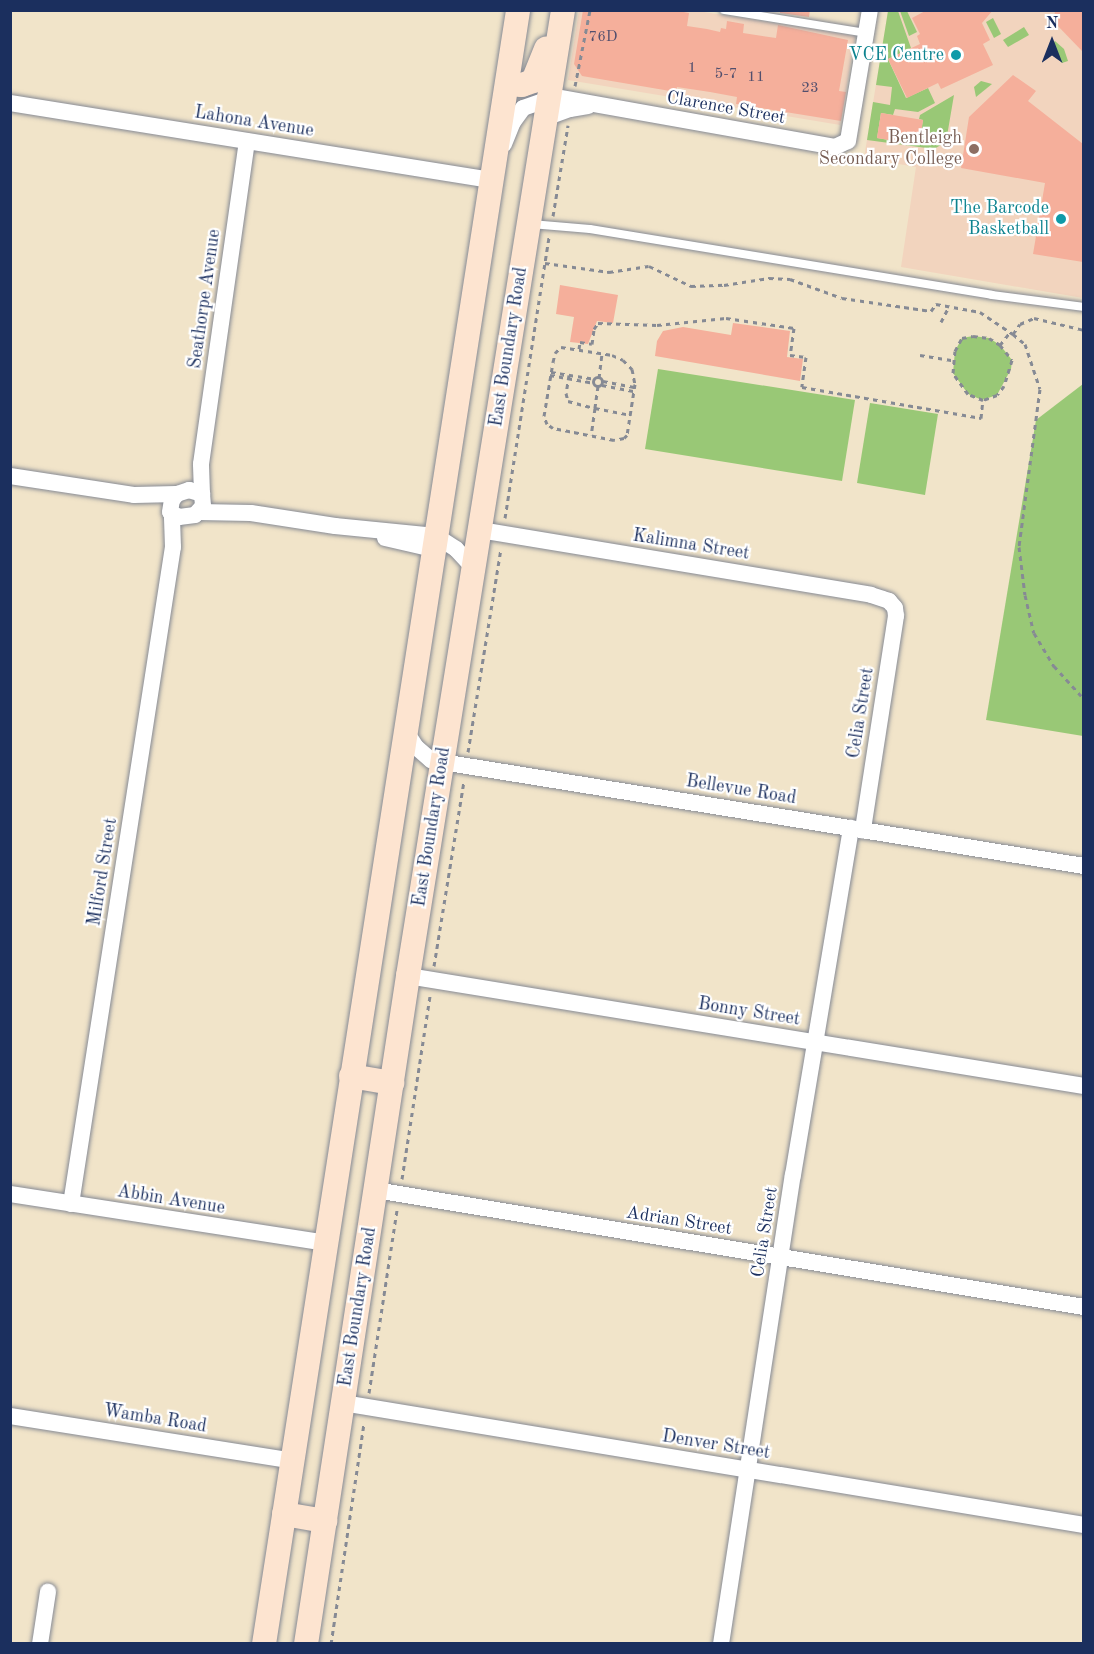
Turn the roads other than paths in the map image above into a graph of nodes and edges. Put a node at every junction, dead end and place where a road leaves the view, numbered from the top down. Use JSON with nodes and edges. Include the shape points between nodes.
{"nodes":[{"id":1,"x":518,"y":10,"type":"edge"},
{"id":2,"x":562,"y":10,"type":"edge"},
{"id":3,"x":724,"y":10,"type":"edge"},
{"id":4,"x":870,"y":10,"type":"edge"},
{"id":5,"x":866,"y":33,"type":"junction"},
{"id":6,"x":507,"y":84,"type":"junction"},
{"id":7,"x":10,"y":103,"type":"edge"},
{"id":8,"x":546,"y":108,"type":"junction"},
{"id":9,"x":247,"y":141,"type":"junction"},
{"id":10,"x":492,"y":177,"type":"junction"},
{"id":11,"x":540,"y":225,"type":"junction"},
{"id":12,"x":1083,"y":306,"type":"edge"},
{"id":13,"x":10,"y":476,"type":"edge"},
{"id":14,"x":187,"y":504,"type":"junction"},
{"id":15,"x":492,"y":532,"type":"junction"},
{"id":16,"x":435,"y":542,"type":"junction"},
{"id":17,"x":474,"y":568,"type":"junction"},
{"id":18,"x":893,"y":604,"type":"joint"},
{"id":19,"x":405,"y":730,"type":"junction"},
{"id":20,"x":442,"y":762,"type":"junction"},
{"id":21,"x":857,"y":829,"type":"junction"},
{"id":22,"x":1083,"y":866,"type":"edge"},
{"id":23,"x":408,"y":976,"type":"junction"},
{"id":24,"x":815,"y":1042,"type":"junction"},
{"id":25,"x":351,"y":1076,"type":"junction"},
{"id":26,"x":392,"y":1083,"type":"junction"},
{"id":27,"x":1083,"y":1086,"type":"edge"},
{"id":28,"x":375,"y":1190,"type":"junction"},
{"id":29,"x":10,"y":1194,"type":"edge"},
{"id":30,"x":71,"y":1204,"type":"junction"},
{"id":31,"x":326,"y":1243,"type":"junction"},
{"id":32,"x":781,"y":1257,"type":"junction"},
{"id":33,"x":1083,"y":1307,"type":"edge"},
{"id":34,"x":343,"y":1403,"type":"junction"},
{"id":35,"x":10,"y":1416,"type":"edge"},
{"id":36,"x":293,"y":1461,"type":"junction"},
{"id":37,"x":748,"y":1470,"type":"junction"},
{"id":38,"x":284,"y":1514,"type":"junction"},
{"id":39,"x":325,"y":1521,"type":"junction"},
{"id":40,"x":1083,"y":1525,"type":"edge"},
{"id":41,"x":48,"y":1592,"type":"dead end"},
{"id":42,"x":40,"y":1644,"type":"edge"},
{"id":43,"x":264,"y":1644,"type":"edge"},
{"id":44,"x":306,"y":1644,"type":"edge"},
{"id":45,"x":721,"y":1644,"type":"edge"}],
"edges":[{"from":1,"to":6,"type":"main road"},
{"from":2,"to":6,"type":"main road","via":[[533,81],[522,86]]},
{"from":2,"to":8,"type":"main road","name":"East Boundary Road"},
{"from":3,"to":5,"type":"lane"},
{"from":4,"to":5,"type":"street"},
{"from":5,"to":8,"type":"street","name":"Clarence Street","via":[[848,141],[835,147],[563,97]]},
{"from":6,"to":10,"type":"main road"},
{"from":7,"to":9,"type":"street","name":"Lahona Avenue"},
{"from":8,"to":10,"type":"street","via":[[531,103],[519,113]]},
{"from":8,"to":11,"type":"main road","name":"East Boundary Road"},
{"from":9,"to":10,"type":"street","name":"Lahona Avenue"},
{"from":9,"to":14,"type":"street","name":"Seathorpe Avenue","via":[[201,464]]},
{"from":10,"to":16,"type":"main road"},
{"from":11,"to":12,"type":"lane","via":[[590,229],[992,295]]},
{"from":11,"to":15,"type":"main road","name":"East Boundary Road"},
{"from":13,"to":14,"type":"street"},
{"from":14,"to":16,"type":"street"},
{"from":14,"to":30,"type":"street","name":"Milford Street","via":[[173,547]]},
{"from":15,"to":17,"type":"main road","name":"East Boundary Road"},
{"from":15,"to":18,"type":"street","name":"Kalimna Street","via":[[871,595]]},
{"from":16,"to":17,"type":"street","via":[[456,549]]},
{"from":16,"to":19,"type":"main road"},
{"from":17,"to":20,"type":"main road","name":"East Boundary Road"},
{"from":18,"to":21,"type":"street","name":"Celia Street","via":[[896,622]]},
{"from":19,"to":20,"type":"street","name":"Bellevue Road","via":[[431,760]]},
{"from":19,"to":25,"type":"main road"},
{"from":20,"to":21,"type":"street","name":"Bellevue Road"},
{"from":20,"to":23,"type":"main road","name":"East Boundary Road"},
{"from":21,"to":22,"type":"street","name":"Bellevue Road"},
{"from":21,"to":24,"type":"street","name":"Celia Street"},
{"from":23,"to":24,"type":"street","name":"Bonny Street"},
{"from":23,"to":26,"type":"main road","name":"East Boundary Road"},
{"from":24,"to":27,"type":"street","name":"Bonny Street"},
{"from":24,"to":32,"type":"street","name":"Celia Street"},
{"from":25,"to":26,"type":"main road"},
{"from":25,"to":31,"type":"main road"},
{"from":26,"to":28,"type":"main road","name":"East Boundary Road"},
{"from":28,"to":32,"type":"street","name":"Adrian Street"},
{"from":28,"to":34,"type":"main road","name":"East Boundary Road"},
{"from":29,"to":30,"type":"street","name":"Abbin Avenue"},
{"from":30,"to":31,"type":"street","name":"Abbin Avenue"},
{"from":31,"to":36,"type":"main road"},
{"from":32,"to":33,"type":"street","name":"Adrian Street"},
{"from":32,"to":37,"type":"street","name":"Celia Street"},
{"from":34,"to":37,"type":"street","name":"Denver Street"},
{"from":34,"to":39,"type":"main road","name":"East Boundary Road"},
{"from":35,"to":36,"type":"street","name":"Wamba Road"},
{"from":36,"to":38,"type":"main road"},
{"from":37,"to":40,"type":"street","name":"Denver Street"},
{"from":37,"to":45,"type":"street","name":"Celia Street"},
{"from":38,"to":39,"type":"main road"},
{"from":38,"to":43,"type":"main road"},
{"from":39,"to":44,"type":"main road","name":"East Boundary Road"},
{"from":41,"to":42,"type":"street"}]}
